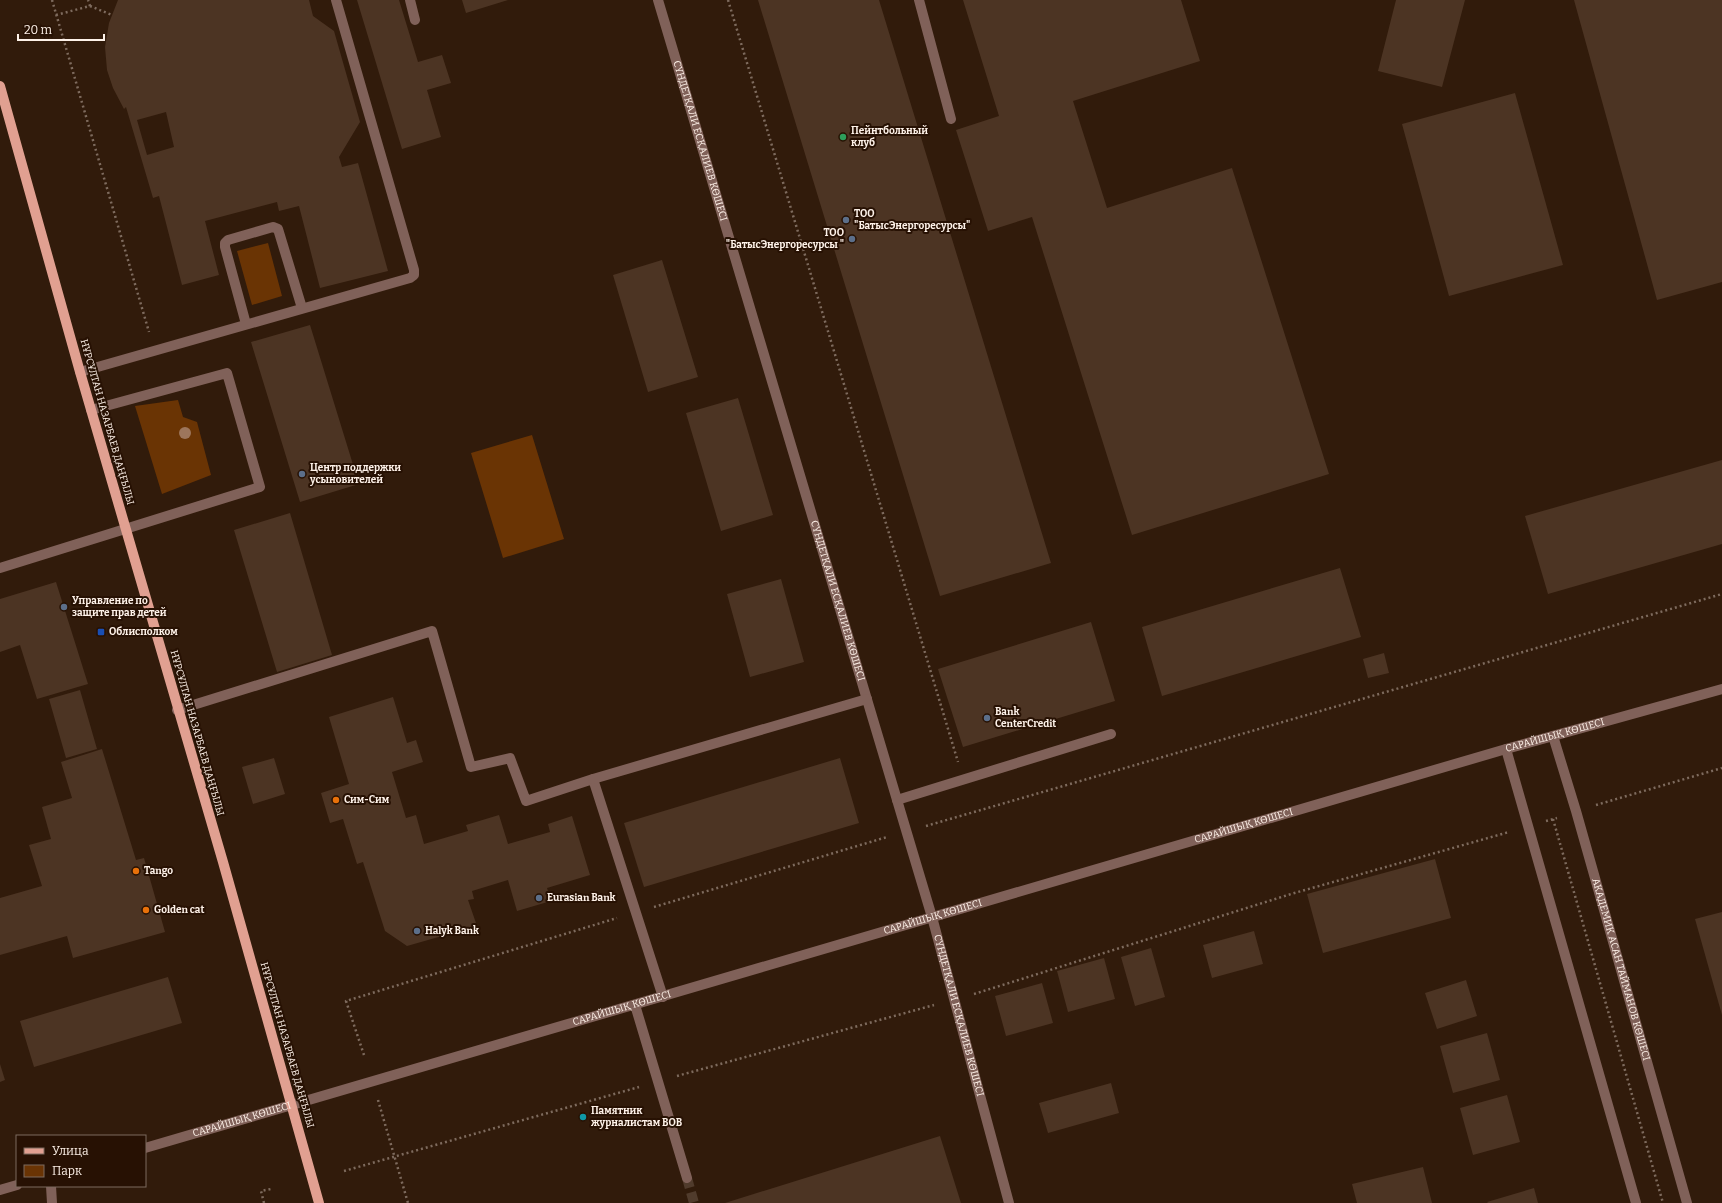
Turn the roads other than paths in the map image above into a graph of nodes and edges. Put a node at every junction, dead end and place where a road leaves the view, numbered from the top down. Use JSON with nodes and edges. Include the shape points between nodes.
{"nodes":[{"id":1,"x":336,"y":0,"type":"edge"},
{"id":2,"x":410,"y":0,"type":"edge"},
{"id":3,"x":658,"y":0,"type":"edge"},
{"id":4,"x":920,"y":0,"type":"edge"},
{"id":5,"x":415,"y":20,"type":"dead end"},
{"id":6,"x":0,"y":86,"type":"edge"},
{"id":7,"x":951,"y":119,"type":"dead end"},
{"id":8,"x":302,"y":308,"type":"junction"},
{"id":9,"x":246,"y":324,"type":"junction"},
{"id":10,"x":80,"y":372,"type":"junction"},
{"id":11,"x":91,"y":410,"type":"junction"},
{"id":12,"x":126,"y":529,"type":"junction"},
{"id":13,"x":0,"y":568,"type":"edge"},
{"id":14,"x":1722,"y":689,"type":"edge"},
{"id":15,"x":867,"y":699,"type":"junction"},
{"id":16,"x":177,"y":710,"type":"junction"},
{"id":17,"x":1111,"y":734,"type":"dead end"},
{"id":18,"x":1553,"y":736,"type":"junction"},
{"id":19,"x":1506,"y":749,"type":"junction"},
{"id":20,"x":593,"y":779,"type":"junction"},
{"id":21,"x":897,"y":800,"type":"junction"},
{"id":22,"x":932,"y":917,"type":"junction"},
{"id":23,"x":663,"y":996,"type":"junction"},
{"id":24,"x":635,"y":1005,"type":"junction"},
{"id":25,"x":292,"y":1106,"type":"junction"},
{"id":26,"x":146,"y":1148,"type":"edge"},
{"id":27,"x":687,"y":1178,"type":"tunnel mouth"},
{"id":28,"x":16,"y":1185,"type":"edge"},
{"id":29,"x":51,"y":1187,"type":"edge"},
{"id":30,"x":0,"y":1190,"type":"edge"},
{"id":31,"x":52,"y":1203,"type":"edge"},
{"id":32,"x":319,"y":1203,"type":"edge"},
{"id":33,"x":1009,"y":1203,"type":"edge"},
{"id":34,"x":1636,"y":1203,"type":"edge"},
{"id":35,"x":1687,"y":1203,"type":"edge"}],
"edges":[{"from":1,"to":8,"type":"street","via":[[414,275]]},
{"from":2,"to":5,"type":"street"},
{"from":3,"to":15,"type":"street","name":"СҮНДЕТҚАЛИ ЕСҚАЛИЕВ КӨШЕСІ"},
{"from":4,"to":7,"type":"street"},
{"from":6,"to":10,"type":"main road","name":"НҰРСҰЛТАН НАЗАРБАЕВ ДАҢҒЫЛЫ"},
{"from":8,"to":9,"type":"street"},
{"from":8,"to":9,"type":"street","via":[[278,229],[273,228],[228,240],[225,247]]},
{"from":9,"to":10,"type":"street"},
{"from":10,"to":11,"type":"main road","name":"НҰРСҰЛТАН НАЗАРБАЕВ ДАҢҒЫЛЫ"},
{"from":11,"to":12,"type":"main road","name":"НҰРСҰЛТАН НАЗАРБАЕВ ДАҢҒЫЛЫ"},
{"from":11,"to":12,"type":"street","via":[[227,373],[260,487]]},
{"from":12,"to":13,"type":"street"},
{"from":12,"to":16,"type":"main road","name":"НҰРСҰЛТАН НАЗАРБАЕВ ДАҢҒЫЛЫ"},
{"from":14,"to":18,"type":"street","name":"САРАЙШЫҚ КӨШЕСІ"},
{"from":15,"to":20,"type":"street"},
{"from":15,"to":21,"type":"street","name":"СҮНДЕТҚАЛИ ЕСҚАЛИЕВ КӨШЕСІ"},
{"from":16,"to":20,"type":"street","via":[[432,631],[471,766],[510,758],[526,801]]},
{"from":16,"to":25,"type":"main road","name":"НҰРСҰЛТАН НАЗАРБАЕВ ДАҢҒЫЛЫ"},
{"from":17,"to":21,"type":"street"},
{"from":18,"to":19,"type":"street","name":"САРАЙШЫҚ КӨШЕСІ"},
{"from":18,"to":35,"type":"street","name":"АКАДЕМИК АСАН ТАЙМАНОВ КӨШЕСІ"},
{"from":19,"to":22,"type":"street","name":"САРАЙШЫҚ КӨШЕСІ"},
{"from":19,"to":34,"type":"street"},
{"from":20,"to":23,"type":"street"},
{"from":21,"to":22,"type":"street","name":"СҮНДЕТҚАЛИ ЕСҚАЛИЕВ КӨШЕСІ"},
{"from":22,"to":23,"type":"street","name":"САРАЙШЫҚ КӨШЕСІ"},
{"from":22,"to":33,"type":"street","name":"СҮНДЕТҚАЛИ ЕСҚАЛИЕВ КӨШЕСІ"},
{"from":23,"to":24,"type":"street","name":"САРАЙШЫҚ КӨШЕСІ"},
{"from":24,"to":25,"type":"street","name":"САРАЙШЫҚ КӨШЕСІ"},
{"from":24,"to":27,"type":"street"},
{"from":25,"to":26,"type":"street","name":"САРАЙШЫҚ КӨШЕСІ"},
{"from":25,"to":32,"type":"main road","name":"НҰРСҰЛТАН НАЗАРБАЕВ ДАҢҒЫЛЫ"},
{"from":28,"to":30,"type":"street"},
{"from":29,"to":31,"type":"street"}]}
